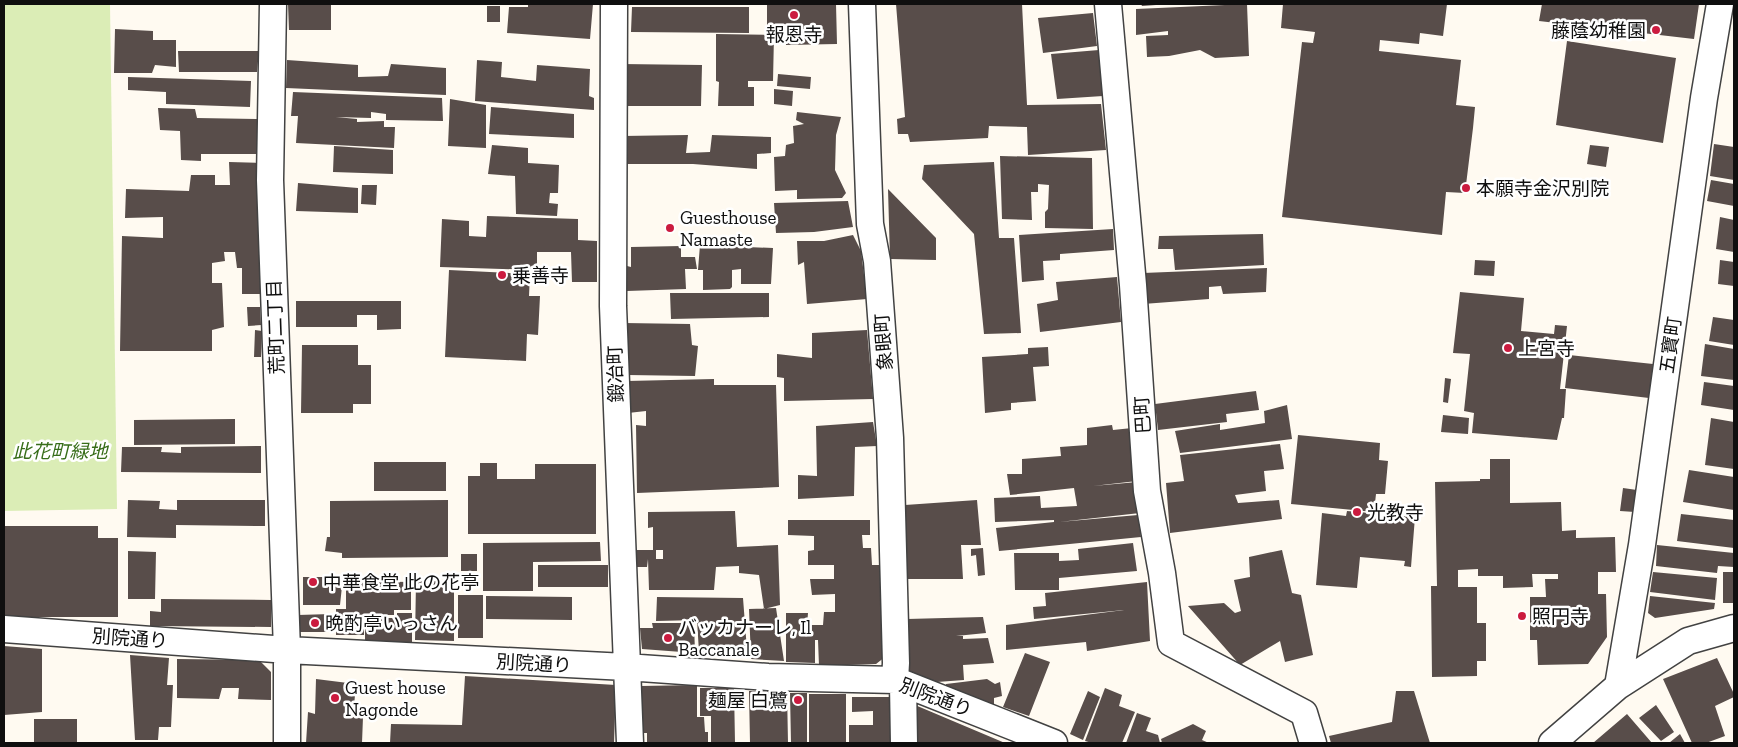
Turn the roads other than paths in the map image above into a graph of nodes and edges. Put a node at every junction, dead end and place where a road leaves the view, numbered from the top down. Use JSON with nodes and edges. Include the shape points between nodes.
{"nodes":[{"id":1,"x":273,"y":4,"type":"edge"},
{"id":2,"x":614,"y":4,"type":"edge"},
{"id":3,"x":862,"y":4,"type":"edge"},
{"id":4,"x":1108,"y":4,"type":"edge"},
{"id":5,"x":1720,"y":4,"type":"edge"},
{"id":6,"x":1734,"y":628,"type":"edge"},
{"id":7,"x":4,"y":629,"type":"edge"},
{"id":8,"x":287,"y":650,"type":"junction"},
{"id":9,"x":626,"y":667,"type":"junction"},
{"id":10,"x":899,"y":682,"type":"junction"},
{"id":11,"x":1618,"y":686,"type":"junction"},
{"id":12,"x":287,"y":743,"type":"edge"},
{"id":13,"x":630,"y":743,"type":"edge"},
{"id":14,"x":904,"y":743,"type":"edge"},
{"id":15,"x":1054,"y":743,"type":"edge"},
{"id":16,"x":1313,"y":743,"type":"edge"},
{"id":17,"x":1552,"y":743,"type":"edge"}],
"edges":[{"from":1,"to":8,"type":"street","name":"荒町二丁目","via":[[270,180]]},
{"from":2,"to":9,"type":"street","name":"鍛冶町","via":[[612,306]]},
{"from":3,"to":10,"type":"street","name":"象眼町","via":[[870,224],[877,262],[890,438]]},
{"from":4,"to":16,"type":"street","name":"巴町","via":[[1147,491],[1171,643],[1304,713]]},
{"from":5,"to":11,"type":"street","name":"五寶町","via":[[1642,545]]},
{"from":6,"to":11,"type":"street","via":[[1688,641]]},
{"from":7,"to":8,"type":"street","name":"別院通り"},
{"from":8,"to":9,"type":"street","name":"別院通り"},
{"from":8,"to":12,"type":"street","name":"荒町二丁目"},
{"from":9,"to":10,"type":"street","name":"別院通り"},
{"from":9,"to":13,"type":"street","name":"鍛冶町"},
{"from":10,"to":14,"type":"street","name":"象眼町"},
{"from":10,"to":15,"type":"street","name":"別院通り"},
{"from":11,"to":17,"type":"street"}]}
